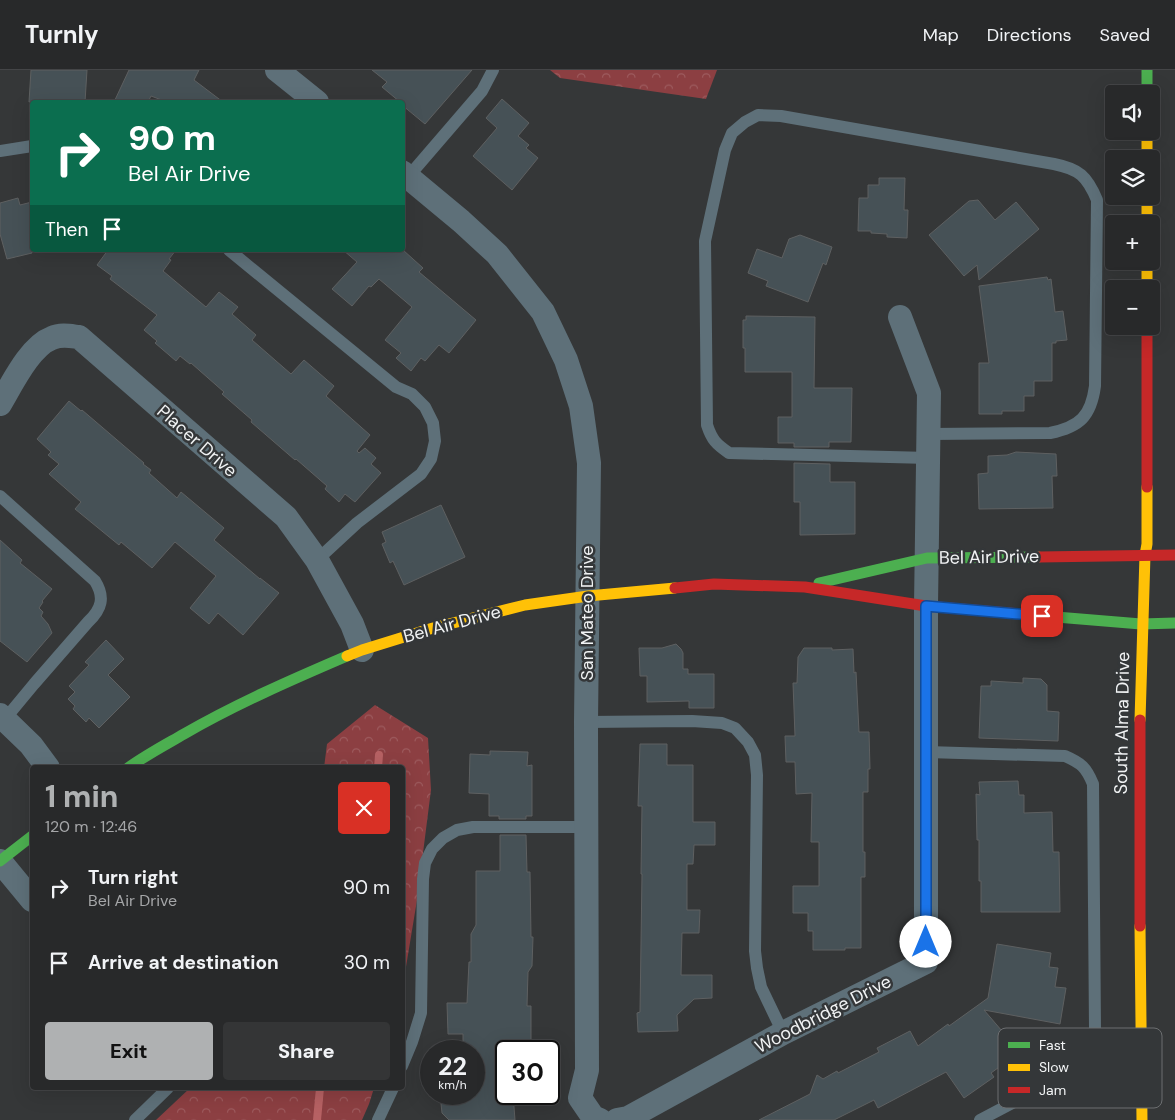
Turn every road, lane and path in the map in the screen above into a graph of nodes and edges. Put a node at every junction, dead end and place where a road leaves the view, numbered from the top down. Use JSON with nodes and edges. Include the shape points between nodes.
{"nodes":[{"id":1,"x":277,"y":70,"type":"edge"},
{"id":2,"x":493,"y":70,"type":"edge"},
{"id":3,"x":1148,"y":70,"type":"edge"},
{"id":4,"x":1147,"y":85,"type":"edge"},
{"id":5,"x":314,"y":100,"type":"edge"},
{"id":6,"x":30,"y":146,"type":"edge"},
{"id":7,"x":0,"y":151,"type":"edge"},
{"id":8,"x":405,"y":175,"type":"edge"},
{"id":9,"x":231,"y":252,"type":"edge"},
{"id":10,"x":900,"y":317,"type":"dead end"},
{"id":11,"x":1147,"y":335,"type":"edge"},
{"id":12,"x":0,"y":404,"type":"edge"},
{"id":13,"x":928,"y":434,"type":"junction"},
{"id":14,"x":928,"y":458,"type":"junction"},
{"id":15,"x":0,"y":496,"type":"edge"},
{"id":16,"x":1145,"y":555,"type":"junction"},
{"id":17,"x":1175,"y":555,"type":"edge"},
{"id":18,"x":927,"y":558,"type":"junction"},
{"id":19,"x":317,"y":560,"type":"junction"},
{"id":20,"x":806,"y":586,"type":"junction"},
{"id":21,"x":588,"y":596,"type":"junction"},
{"id":22,"x":926,"y":606,"type":"junction"},
{"id":23,"x":1142,"y":624,"type":"junction"},
{"id":24,"x":1175,"y":624,"type":"edge"},
{"id":25,"x":362,"y":650,"type":"junction"},
{"id":26,"x":2,"y":717,"type":"edge"},
{"id":27,"x":586,"y":722,"type":"junction"},
{"id":28,"x":926,"y":752,"type":"junction"},
{"id":29,"x":46,"y":765,"type":"edge"},
{"id":30,"x":132,"y":765,"type":"edge"},
{"id":31,"x":586,"y":827,"type":"junction"},
{"id":32,"x":30,"y":838,"type":"edge"},
{"id":33,"x":0,"y":861,"type":"edge"},
{"id":34,"x":30,"y":898,"type":"edge"},
{"id":35,"x":1095,"y":1028,"type":"edge"},
{"id":36,"x":1141,"y":1028,"type":"edge"},
{"id":37,"x":784,"y":1033,"type":"junction"},
{"id":38,"x":405,"y":1059,"type":"edge"},
{"id":39,"x":166,"y":1090,"type":"edge"},
{"id":40,"x":392,"y":1090,"type":"edge"},
{"id":41,"x":1002,"y":1108,"type":"edge"},
{"id":42,"x":596,"y":1119,"type":"edge"},
{"id":43,"x":135,"y":1120,"type":"edge"},
{"id":44,"x":378,"y":1120,"type":"edge"},
{"id":45,"x":617,"y":1120,"type":"edge"},
{"id":46,"x":980,"y":1120,"type":"edge"}],
"edges":[{"from":1,"to":5,"type":"street"},
{"from":2,"to":8,"type":"lane","via":[[482,91]]},
{"from":3,"to":4,"type":"street"},
{"from":6,"to":7,"type":"lane"},
{"from":8,"to":21,"type":"street","name":"San Mateo Drive","via":[[497,254],[543,312],[566,360],[581,406],[589,462]]},
{"from":9,"to":19,"type":"lane","via":[[396,387],[412,394],[425,407],[433,424],[435,441],[421,474],[357,523]]},
{"from":10,"to":13,"type":"street","name":"Woodbridge Drive","via":[[929,393]]},
{"from":11,"to":16,"type":"street","name":"South Alma Drive"},
{"from":12,"to":19,"type":"street","name":"Placer Drive","via":[[42,342],[66,335],[79,337],[286,518]]},
{"from":13,"to":14,"type":"street","name":"Woodbridge Drive"},
{"from":13,"to":14,"type":"lane","via":[[1050,433],[1065,430],[1087,413],[1094,400],[1096,386],[1097,200],[1092,186],[1082,174],[1054,164],[782,116],[758,115],[745,122],[732,133],[725,150],[705,241],[707,424],[711,436],[729,453]]},
{"from":14,"to":18,"type":"street","name":"Woodbridge Drive"},
{"from":15,"to":26,"type":"lane","via":[[95,581],[101,598],[95,615]]},
{"from":16,"to":17,"type":"street","name":"Bel Air Drive"},
{"from":16,"to":18,"type":"street","name":"Bel Air Drive"},
{"from":16,"to":23,"type":"street","name":"South Alma Drive"},
{"from":18,"to":20,"type":"street","name":"Bel Air Drive"},
{"from":18,"to":22,"type":"street","name":"Woodbridge Drive"},
{"from":19,"to":25,"type":"street","name":"Placer Drive","via":[[352,624]]},
{"from":20,"to":21,"type":"street","name":"Bel Air Drive","via":[[714,584]]},
{"from":20,"to":22,"type":"street","name":"Bel Air Drive"},
{"from":21,"to":25,"type":"street","name":"Bel Air Drive","via":[[524,605]]},
{"from":21,"to":27,"type":"street","name":"San Mateo Drive"},
{"from":22,"to":23,"type":"street","name":"Bel Air Drive"},
{"from":22,"to":28,"type":"street","name":"Woodbridge Drive"},
{"from":23,"to":24,"type":"street","name":"Bel Air Drive"},
{"from":23,"to":36,"type":"street","name":"South Alma Drive","via":[[1138,795]]},
{"from":25,"to":30,"type":"street","name":"Bel Air Drive","via":[[217,715]]},
{"from":26,"to":29,"type":"street","via":[[31,745]]},
{"from":27,"to":31,"type":"street","name":"San Mateo Drive"},
{"from":27,"to":37,"type":"lane","via":[[722,723],[735,728],[748,742],[755,755],[757,775],[757,968],[761,988]]},
{"from":28,"to":35,"type":"lane","via":[[1065,756],[1078,761],[1088,771],[1093,784]]},
{"from":28,"to":37,"type":"street","name":"Woodbridge Drive","via":[[926,962]]},
{"from":31,"to":38,"type":"lane","via":[[473,827],[457,830],[432,849],[425,863],[423,879],[421,1013]]},
{"from":31,"to":42,"type":"street","name":"San Mateo Drive","via":[[586,1070],[580,1098]]},
{"from":32,"to":33,"type":"street"},
{"from":33,"to":34,"type":"street"},
{"from":37,"to":45,"type":"street","name":"Woodbridge Drive","via":[[628,1118]]},
{"from":39,"to":43,"type":"lane"},
{"from":40,"to":44,"type":"lane"},
{"from":41,"to":46,"type":"lane"}]}
